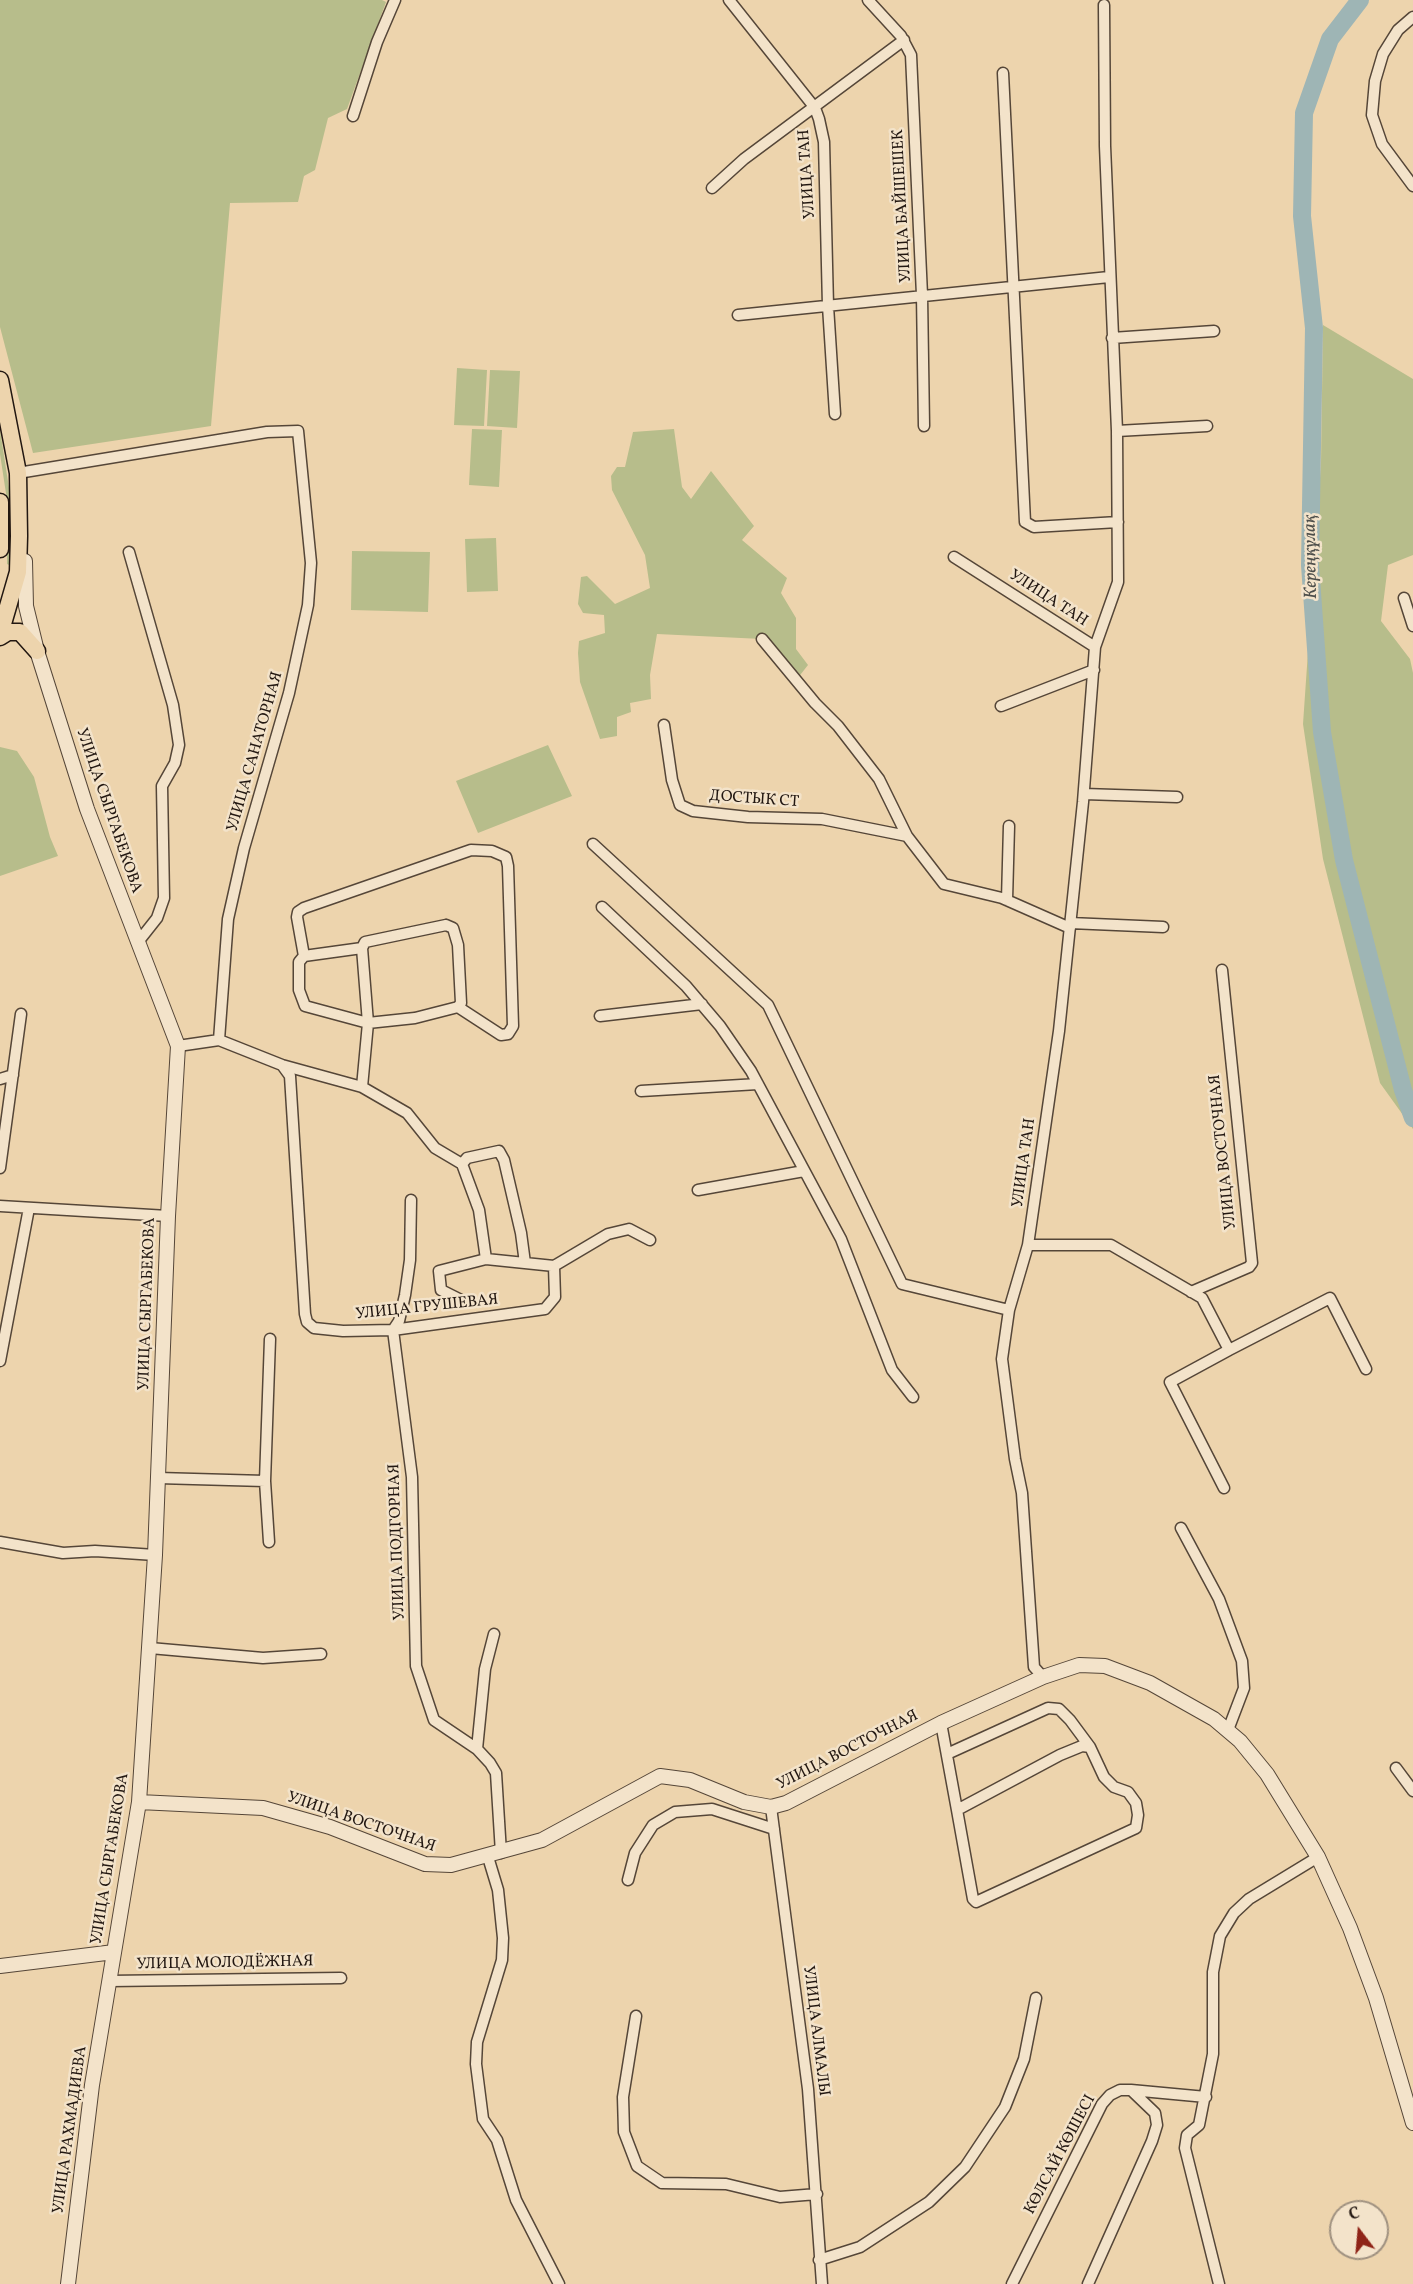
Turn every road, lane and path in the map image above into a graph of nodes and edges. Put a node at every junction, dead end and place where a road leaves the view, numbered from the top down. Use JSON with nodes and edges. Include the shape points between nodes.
{"nodes":[{"id":1,"x":395,"y":0,"type":"edge"},
{"id":2,"x":729,"y":0,"type":"edge"},
{"id":3,"x":868,"y":0,"type":"edge"},
{"id":4,"x":1104,"y":5,"type":"dead end"},
{"id":5,"x":1413,"y":17,"type":"edge"},
{"id":6,"x":904,"y":40,"type":"junction"},
{"id":7,"x":1003,"y":73,"type":"dead end"},
{"id":8,"x":815,"y":108,"type":"junction"},
{"id":9,"x":353,"y":116,"type":"dead end"},
{"id":10,"x":1413,"y":186,"type":"edge"},
{"id":11,"x":712,"y":188,"type":"dead end"},
{"id":12,"x":1109,"y":277,"type":"junction"},
{"id":13,"x":1015,"y":285,"type":"junction"},
{"id":14,"x":922,"y":295,"type":"junction"},
{"id":15,"x":828,"y":306,"type":"junction"},
{"id":16,"x":738,"y":315,"type":"dead end"},
{"id":17,"x":1214,"y":331,"type":"dead end"},
{"id":18,"x":1112,"y":338,"type":"junction"},
{"id":19,"x":0,"y":380,"type":"edge"},
{"id":20,"x":835,"y":414,"type":"dead end"},
{"id":21,"x":924,"y":426,"type":"dead end"},
{"id":22,"x":1207,"y":426,"type":"dead end"},
{"id":23,"x":1117,"y":431,"type":"junction"},
{"id":24,"x":18,"y":473,"type":"junction"},
{"id":25,"x":0,"y":502,"type":"edge"},
{"id":26,"x":1118,"y":522,"type":"junction"},
{"id":27,"x":0,"y":549,"type":"edge"},
{"id":28,"x":129,"y":552,"type":"dead end"},
{"id":29,"x":954,"y":557,"type":"dead end"},
{"id":30,"x":1404,"y":598,"type":"dead end"},
{"id":31,"x":1413,"y":626,"type":"edge"},
{"id":32,"x":0,"y":636,"type":"edge"},
{"id":33,"x":762,"y":639,"type":"dead end"},
{"id":34,"x":1095,"y":647,"type":"junction"},
{"id":35,"x":37,"y":651,"type":"junction"},
{"id":36,"x":1094,"y":670,"type":"junction"},
{"id":37,"x":1001,"y":706,"type":"dead end"},
{"id":38,"x":664,"y":725,"type":"dead end"},
{"id":39,"x":1084,"y":794,"type":"junction"},
{"id":40,"x":1177,"y":797,"type":"dead end"},
{"id":41,"x":1009,"y":826,"type":"dead end"},
{"id":42,"x":907,"y":836,"type":"junction"},
{"id":43,"x":593,"y":844,"type":"dead end"},
{"id":44,"x":1006,"y":900,"type":"junction"},
{"id":45,"x":602,"y":907,"type":"dead end"},
{"id":46,"x":1070,"y":926,"type":"junction"},
{"id":47,"x":1163,"y":927,"type":"dead end"},
{"id":48,"x":138,"y":942,"type":"junction"},
{"id":49,"x":362,"y":948,"type":"junction"},
{"id":50,"x":304,"y":956,"type":"junction"},
{"id":51,"x":1222,"y":970,"type":"dead end"},
{"id":52,"x":702,"y":1004,"type":"junction"},
{"id":53,"x":458,"y":1007,"type":"junction"},
{"id":54,"x":21,"y":1014,"type":"dead end"},
{"id":55,"x":600,"y":1016,"type":"dead end"},
{"id":56,"x":368,"y":1023,"type":"junction"},
{"id":57,"x":219,"y":1040,"type":"junction"},
{"id":58,"x":178,"y":1046,"type":"junction"},
{"id":59,"x":282,"y":1065,"type":"junction"},
{"id":60,"x":12,"y":1075,"type":"junction"},
{"id":61,"x":0,"y":1079,"type":"edge"},
{"id":62,"x":758,"y":1084,"type":"junction"},
{"id":63,"x":362,"y":1088,"type":"junction"},
{"id":64,"x":641,"y":1091,"type":"dead end"},
{"id":65,"x":462,"y":1164,"type":"junction"},
{"id":66,"x":0,"y":1168,"type":"edge"},
{"id":67,"x":804,"y":1171,"type":"junction"},
{"id":68,"x":698,"y":1190,"type":"dead end"},
{"id":69,"x":411,"y":1200,"type":"dead end"},
{"id":70,"x":0,"y":1206,"type":"edge"},
{"id":71,"x":29,"y":1208,"type":"junction"},
{"id":72,"x":168,"y":1216,"type":"junction"},
{"id":73,"x":650,"y":1240,"type":"dead end"},
{"id":74,"x":1028,"y":1245,"type":"junction"},
{"id":75,"x":486,"y":1259,"type":"junction"},
{"id":76,"x":525,"y":1263,"type":"junction"},
{"id":77,"x":554,"y":1266,"type":"junction"},
{"id":78,"x":1191,"y":1292,"type":"junction"},
{"id":79,"x":460,"y":1300,"type":"dead end"},
{"id":80,"x":1009,"y":1310,"type":"junction"},
{"id":81,"x":393,"y":1330,"type":"junction"},
{"id":82,"x":270,"y":1339,"type":"dead end"},
{"id":83,"x":1229,"y":1350,"type":"junction"},
{"id":84,"x":0,"y":1360,"type":"edge"},
{"id":85,"x":1366,"y":1369,"type":"dead end"},
{"id":86,"x":913,"y":1397,"type":"dead end"},
{"id":87,"x":158,"y":1478,"type":"junction"},
{"id":88,"x":265,"y":1481,"type":"junction"},
{"id":89,"x":1224,"y":1488,"type":"dead end"},
{"id":90,"x":1181,"y":1528,"type":"dead end"},
{"id":91,"x":0,"y":1542,"type":"edge"},
{"id":92,"x":270,"y":1542,"type":"dead end"},
{"id":93,"x":155,"y":1555,"type":"junction"},
{"id":94,"x":494,"y":1634,"type":"dead end"},
{"id":95,"x":150,"y":1648,"type":"junction"},
{"id":96,"x":321,"y":1654,"type":"dead end"},
{"id":97,"x":1043,"y":1677,"type":"junction"},
{"id":98,"x":941,"y":1723,"type":"junction"},
{"id":99,"x":1228,"y":1730,"type":"junction"},
{"id":100,"x":1090,"y":1747,"type":"junction"},
{"id":101,"x":477,"y":1749,"type":"junction"},
{"id":102,"x":947,"y":1754,"type":"junction"},
{"id":103,"x":1396,"y":1768,"type":"dead end"},
{"id":104,"x":1413,"y":1791,"type":"edge"},
{"id":105,"x":139,"y":1802,"type":"junction"},
{"id":106,"x":771,"y":1807,"type":"junction"},
{"id":107,"x":957,"y":1809,"type":"junction"},
{"id":108,"x":774,"y":1829,"type":"junction"},
{"id":109,"x":494,"y":1855,"type":"junction"},
{"id":110,"x":1318,"y":1857,"type":"junction"},
{"id":111,"x":628,"y":1880,"type":"dead end"},
{"id":112,"x":114,"y":1952,"type":"junction"},
{"id":113,"x":0,"y":1966,"type":"edge"},
{"id":114,"x":341,"y":1978,"type":"dead end"},
{"id":115,"x":109,"y":1981,"type":"junction"},
{"id":116,"x":1036,"y":1998,"type":"dead end"},
{"id":117,"x":636,"y":2016,"type":"dead end"},
{"id":118,"x":1131,"y":2090,"type":"junction"},
{"id":119,"x":1206,"y":2097,"type":"junction"},
{"id":120,"x":1413,"y":2123,"type":"edge"},
{"id":121,"x":816,"y":2194,"type":"junction"},
{"id":122,"x":819,"y":2260,"type":"junction"},
{"id":123,"x":68,"y":2284,"type":"edge"},
{"id":124,"x":559,"y":2284,"type":"edge"},
{"id":125,"x":822,"y":2284,"type":"edge"},
{"id":126,"x":1012,"y":2284,"type":"edge"},
{"id":127,"x":1088,"y":2284,"type":"edge"},
{"id":128,"x":1219,"y":2284,"type":"edge"}],
"edges":[{"from":1,"to":9,"type":"street"},
{"from":2,"to":8,"type":"street","name":"УЛИЦА ТАН"},
{"from":3,"to":6,"type":"street","name":"УЛИЦА БАЙШЕШЕК"},
{"from":4,"to":12,"type":"street","name":"УЛИЦА ТАН"},
{"from":5,"to":10,"type":"street","via":[[1398,30],[1383,54],[1375,81],[1372,115],[1382,144]]},
{"from":6,"to":8,"type":"street"},
{"from":6,"to":14,"type":"street","name":"УЛИЦА БАЙШЕШЕК","via":[[911,55]]},
{"from":7,"to":13,"type":"street"},
{"from":8,"to":11,"type":"street","via":[[744,159]]},
{"from":8,"to":15,"type":"street","name":"УЛИЦА ТАН","via":[[824,142]]},
{"from":12,"to":13,"type":"street"},
{"from":12,"to":18,"type":"street","name":"УЛИЦА ТАН"},
{"from":13,"to":14,"type":"street"},
{"from":13,"to":26,"type":"street","via":[[1025,522],[1034,527]]},
{"from":14,"to":15,"type":"street"},
{"from":14,"to":21,"type":"street","name":"УЛИЦА БАЙШЕШЕК"},
{"from":15,"to":16,"type":"street"},
{"from":15,"to":20,"type":"street","name":"УЛИЦА ТАН"},
{"from":17,"to":18,"type":"street"},
{"from":18,"to":23,"type":"street","name":"УЛИЦА ТАН"},
{"from":19,"to":24,"type":"main road"},
{"from":22,"to":23,"type":"street"},
{"from":23,"to":26,"type":"street","name":"УЛИЦА ТАН"},
{"from":24,"to":32,"type":"main road","via":[[18,572]]},
{"from":24,"to":35,"type":"street","name":"УЛИЦА СЫРГАБЕКОВА","via":[[26,532],[26,606]]},
{"from":24,"to":57,"type":"street","name":"УЛИЦА САНАТОРНАЯ","via":[[267,432],[298,431],[311,563],[308,605],[289,693],[244,848],[228,919]]},
{"from":25,"to":27,"type":"main road"},
{"from":26,"to":34,"type":"street","name":"УЛИЦА ТАН","via":[[1118,582]]},
{"from":28,"to":48,"type":"street","via":[[173,705],[180,745],[162,786],[164,898],[157,918]]},
{"from":29,"to":34,"type":"street","name":"УЛИЦА ТАН"},
{"from":30,"to":31,"type":"street"},
{"from":32,"to":35,"type":"main road","via":[[20,632]]},
{"from":33,"to":42,"type":"street","via":[[879,779]]},
{"from":34,"to":36,"type":"street","name":"УЛИЦА ТАН"},
{"from":35,"to":48,"type":"street","name":"УЛИЦА СЫРГАБЕКОВА","via":[[87,809]]},
{"from":36,"to":37,"type":"street"},
{"from":36,"to":39,"type":"street","name":"УЛИЦА ТАН"},
{"from":38,"to":42,"type":"street","name":"ДОСТЫК СТ","via":[[680,805],[748,817],[822,819]]},
{"from":39,"to":40,"type":"street"},
{"from":39,"to":46,"type":"street","name":"УЛИЦА ТАН"},
{"from":41,"to":44,"type":"street"},
{"from":42,"to":44,"type":"street","via":[[944,884]]},
{"from":43,"to":80,"type":"street","via":[[768,1005],[902,1284]]},
{"from":44,"to":46,"type":"street"},
{"from":45,"to":52,"type":"street"},
{"from":46,"to":47,"type":"street"},
{"from":46,"to":74,"type":"street","name":"УЛИЦА ТАН"},
{"from":48,"to":58,"type":"street","name":"УЛИЦА СЫРГАБЕКОВА"},
{"from":49,"to":50,"type":"street"},
{"from":49,"to":53,"type":"street","via":[[365,942],[446,925],[453,928],[458,945]]},
{"from":49,"to":56,"type":"street"},
{"from":50,"to":53,"type":"street","via":[[297,917],[304,908],[471,850],[492,851],[506,857],[508,866],[513,1026],[508,1034],[501,1035]]},
{"from":50,"to":56,"type":"street","via":[[299,962],[299,990],[305,1006]]},
{"from":51,"to":78,"type":"street","name":"УЛИЦА ВОСТОЧНАЯ","via":[[1252,1263]]},
{"from":52,"to":55,"type":"street"},
{"from":52,"to":62,"type":"street"},
{"from":53,"to":56,"type":"street","via":[[415,1018]]},
{"from":54,"to":60,"type":"street"},
{"from":56,"to":63,"type":"street"},
{"from":57,"to":58,"type":"street"},
{"from":57,"to":59,"type":"street"},
{"from":58,"to":72,"type":"street","name":"УЛИЦА СЫРГАБЕКОВА"},
{"from":59,"to":63,"type":"street"},
{"from":59,"to":81,"type":"street","name":"УЛИЦА ГРУШЕВАЯ","via":[[290,1076],[307,1322],[314,1328],[343,1331]]},
{"from":60,"to":61,"type":"street"},
{"from":60,"to":66,"type":"street"},
{"from":62,"to":64,"type":"street"},
{"from":62,"to":67,"type":"street"},
{"from":63,"to":65,"type":"street","via":[[407,1113],[435,1148]]},
{"from":65,"to":75,"type":"street","via":[[479,1210]]},
{"from":65,"to":76,"type":"street","via":[[467,1158],[499,1151]]},
{"from":67,"to":68,"type":"street"},
{"from":67,"to":86,"type":"street","via":[[841,1239],[892,1371]]},
{"from":69,"to":81,"type":"street","name":"УЛИЦА ПОДГОРНАЯ","via":[[410,1260],[399,1321]]},
{"from":70,"to":71,"type":"street"},
{"from":71,"to":72,"type":"street"},
{"from":71,"to":84,"type":"street"},
{"from":72,"to":87,"type":"street","name":"УЛИЦА СЫРГАБЕКОВА"},
{"from":73,"to":77,"type":"street","via":[[629,1229],[608,1234]]},
{"from":74,"to":78,"type":"street","via":[[1111,1245]]},
{"from":74,"to":80,"type":"street","name":"УЛИЦА ТАН"},
{"from":75,"to":76,"type":"street"},
{"from":75,"to":79,"type":"street","via":[[439,1271],[441,1290]]},
{"from":76,"to":77,"type":"street"},
{"from":77,"to":81,"type":"street","name":"УЛИЦА ГРУШЕВАЯ","via":[[555,1297],[545,1309]]},
{"from":78,"to":83,"type":"street","via":[[1202,1298]]},
{"from":80,"to":97,"type":"street","name":"УЛИЦА ТАН","via":[[1003,1379],[1022,1493],[1034,1667]]},
{"from":81,"to":101,"type":"street","name":"УЛИЦА ПОДГОРНАЯ","via":[[412,1478],[418,1679],[434,1720]]},
{"from":82,"to":88,"type":"street"},
{"from":83,"to":85,"type":"street","via":[[1330,1298]]},
{"from":83,"to":89,"type":"street","via":[[1170,1382]]},
{"from":87,"to":88,"type":"street"},
{"from":87,"to":93,"type":"street","name":"УЛИЦА СЫРГАБЕКОВА"},
{"from":88,"to":92,"type":"street"},
{"from":90,"to":99,"type":"street","via":[[1219,1599],[1242,1661],[1244,1688]]},
{"from":91,"to":93,"type":"street","via":[[63,1553]]},
{"from":93,"to":95,"type":"street","name":"УЛИЦА СЫРГАБЕКОВА"},
{"from":94,"to":101,"type":"street","via":[[485,1669]]},
{"from":95,"to":96,"type":"street","via":[[263,1658]]},
{"from":95,"to":105,"type":"street","name":"УЛИЦА СЫРГАБЕКОВА"},
{"from":97,"to":98,"type":"street","name":"УЛИЦА ВОСТОЧНАЯ"},
{"from":97,"to":99,"type":"street","name":"УЛИЦА ВОСТОЧНАЯ","via":[[1091,1664],[1124,1671]]},
{"from":98,"to":102,"type":"street"},
{"from":98,"to":106,"type":"street","name":"УЛИЦА ВОСТОЧНАЯ","via":[[801,1796]]},
{"from":99,"to":110,"type":"street","via":[[1267,1774]]},
{"from":100,"to":102,"type":"street","via":[[1059,1709],[1048,1708]]},
{"from":100,"to":107,"type":"street","via":[[1074,1748]]},
{"from":100,"to":107,"type":"street","via":[[1104,1777],[1114,1787],[1128,1792],[1136,1803],[1136,1828],[979,1901],[973,1899]]},
{"from":101,"to":109,"type":"street","name":"УЛИЦА ПОДГОРНАЯ","via":[[496,1773]]},
{"from":102,"to":107,"type":"street"},
{"from":103,"to":104,"type":"street"},
{"from":105,"to":109,"type":"street","name":"УЛИЦА ВОСТОЧНАЯ","via":[[263,1808],[330,1827],[425,1864],[451,1865]]},
{"from":105,"to":112,"type":"street","name":"УЛИЦА СЫРГАБЕКОВА"},
{"from":106,"to":108,"type":"street","name":"УЛИЦА АЛМАЛЫ"},
{"from":106,"to":109,"type":"street","name":"УЛИЦА ВОСТОЧНАЯ","via":[[744,1802],[690,1780],[660,1776],[542,1840]]},
{"from":108,"to":111,"type":"street","via":[[712,1809],[675,1812],[653,1826],[635,1853]]},
{"from":108,"to":121,"type":"street","name":"УЛИЦА АЛМАЛЫ","via":[[808,2089]]},
{"from":109,"to":124,"type":"street","name":"УЛИЦА ПОДГОРНАЯ","via":[[502,1960],[477,2042],[483,2119],[497,2140],[516,2200]]},
{"from":110,"to":119,"type":"street","via":[[1249,1899],[1234,1913],[1220,1936],[1213,1972],[1213,2054]]},
{"from":110,"to":120,"type":"street","via":[[1376,1998]]},
{"from":112,"to":113,"type":"street"},
{"from":112,"to":115,"type":"street","name":"УЛИЦА СЫРГАБЕКОВА"},
{"from":114,"to":115,"type":"street","name":"УЛИЦА МОЛОДЁЖНАЯ"},
{"from":115,"to":123,"type":"street","name":"УЛИЦА РАХМАДИЕВА"},
{"from":116,"to":122,"type":"street","via":[[1024,2059],[1005,2107],[965,2167],[929,2202],[860,2247]]},
{"from":117,"to":121,"type":"street","via":[[623,2097],[624,2132],[637,2166],[662,2183],[726,2184],[780,2197]]},
{"from":118,"to":119,"type":"street"},
{"from":118,"to":126,"type":"street","name":"КӨЛСАЙ КӨШЕСІ","via":[[1120,2090],[1102,2104]]},
{"from":118,"to":127,"type":"street","via":[[1155,2114],[1157,2125]]},
{"from":119,"to":128,"type":"street","via":[[1199,2125],[1187,2134],[1185,2148]]},
{"from":121,"to":122,"type":"street","name":"УЛИЦА АЛМАЛЫ"},
{"from":122,"to":125,"type":"street","name":"УЛИЦА АЛМАЛЫ"}]}
